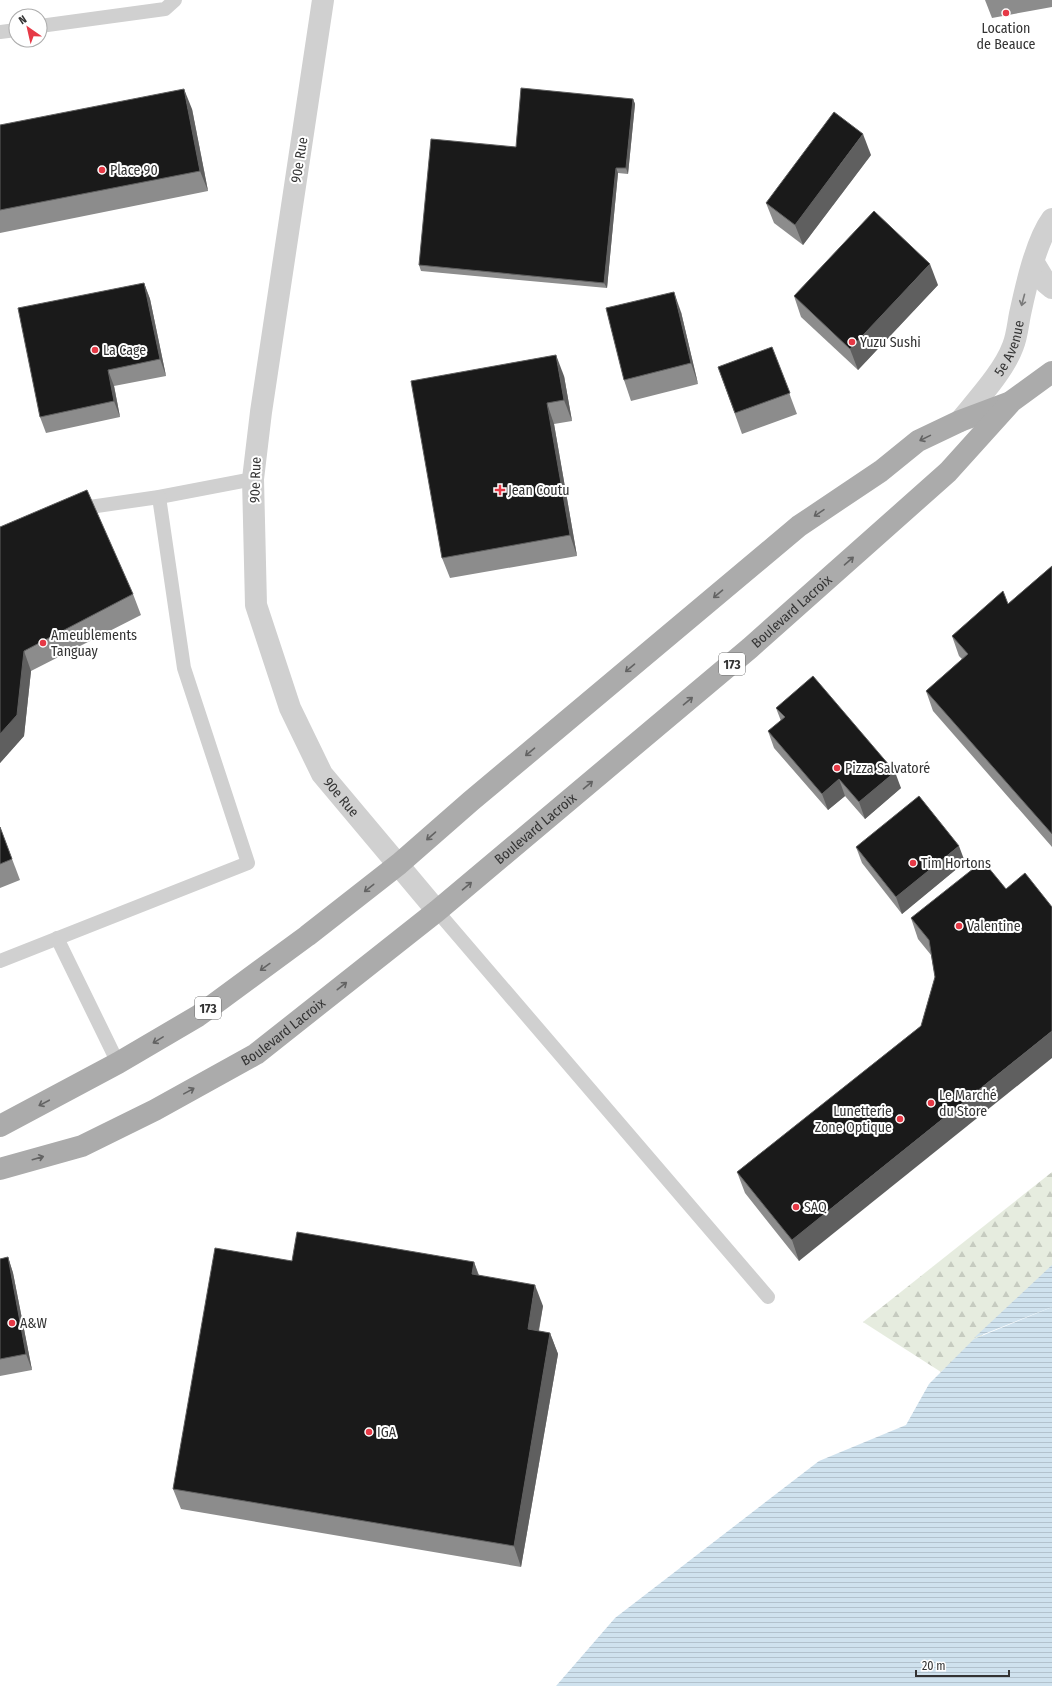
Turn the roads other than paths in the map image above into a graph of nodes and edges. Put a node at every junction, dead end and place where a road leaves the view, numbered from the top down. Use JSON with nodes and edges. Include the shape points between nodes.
{"nodes":[{"id":1,"x":175,"y":0,"type":"edge"},
{"id":2,"x":323,"y":0,"type":"edge"},
{"id":3,"x":48,"y":25,"type":"edge"},
{"id":4,"x":1052,"y":219,"type":"edge"},
{"id":5,"x":1034,"y":263,"type":"junction"},
{"id":6,"x":1052,"y":288,"type":"edge"},
{"id":7,"x":1052,"y":372,"type":"edge"},
{"id":8,"x":1012,"y":401,"type":"junction"},
{"id":9,"x":960,"y":421,"type":"junction"},
{"id":10,"x":253,"y":479,"type":"junction"},
{"id":11,"x":159,"y":497,"type":"junction"},
{"id":12,"x":63,"y":511,"type":"edge"},
{"id":13,"x":399,"y":864,"type":"junction"},
{"id":14,"x":437,"y":911,"type":"junction"},
{"id":15,"x":57,"y":938,"type":"junction"},
{"id":16,"x":0,"y":961,"type":"edge"},
{"id":17,"x":118,"y":1063,"type":"junction"},
{"id":18,"x":0,"y":1126,"type":"edge"},
{"id":19,"x":0,"y":1169,"type":"edge"},
{"id":20,"x":768,"y":1297,"type":"dead end"}],
"edges":[{"from":1,"to":3,"type":"lane","via":[[165,8]]},
{"from":2,"to":10,"type":"street","name":"90e Rue","via":[[260,412]]},
{"from":4,"to":5,"type":"street","name":"5e Avenue"},
{"from":5,"to":6,"type":"street","via":[[1046,284]]},
{"from":5,"to":9,"type":"street","name":"5e Avenue","one_way":true,"via":[[1013,346],[996,376]]},
{"from":7,"to":8,"type":"main road","name":"Boulevard Lacroix","number":"173"},
{"from":8,"to":9,"type":"main road","name":"Boulevard Lacroix","number":"173"},
{"from":14,"to":8,"type":"main road","name":"Boulevard Lacroix","number":"173","one_way":true,"via":[[750,648],[857,554],[948,472]]},
{"from":9,"to":13,"type":"main road","name":"Boulevard Lacroix","number":"173","one_way":true,"via":[[918,441],[881,471],[799,526],[470,801]]},
{"from":10,"to":11,"type":"lane"},
{"from":10,"to":13,"type":"street","name":"90e Rue","via":[[256,605],[290,708],[322,774]]},
{"from":11,"to":12,"type":"lane"},
{"from":11,"to":15,"type":"lane","via":[[184,668],[248,863]]},
{"from":13,"to":14,"type":"street","name":"90e Rue"},
{"from":13,"to":17,"type":"main road","name":"Boulevard Lacroix","number":"173","one_way":true,"via":[[198,1016]]},
{"from":19,"to":14,"type":"main road","name":"Boulevard Lacroix","number":"173","one_way":true,"via":[[82,1146],[155,1110],[256,1054]]},
{"from":14,"to":20,"type":"lane"},
{"from":15,"to":16,"type":"lane"},
{"from":15,"to":17,"type":"lane"},
{"from":17,"to":18,"type":"main road","name":"Boulevard Lacroix","number":"173","one_way":true}]}
